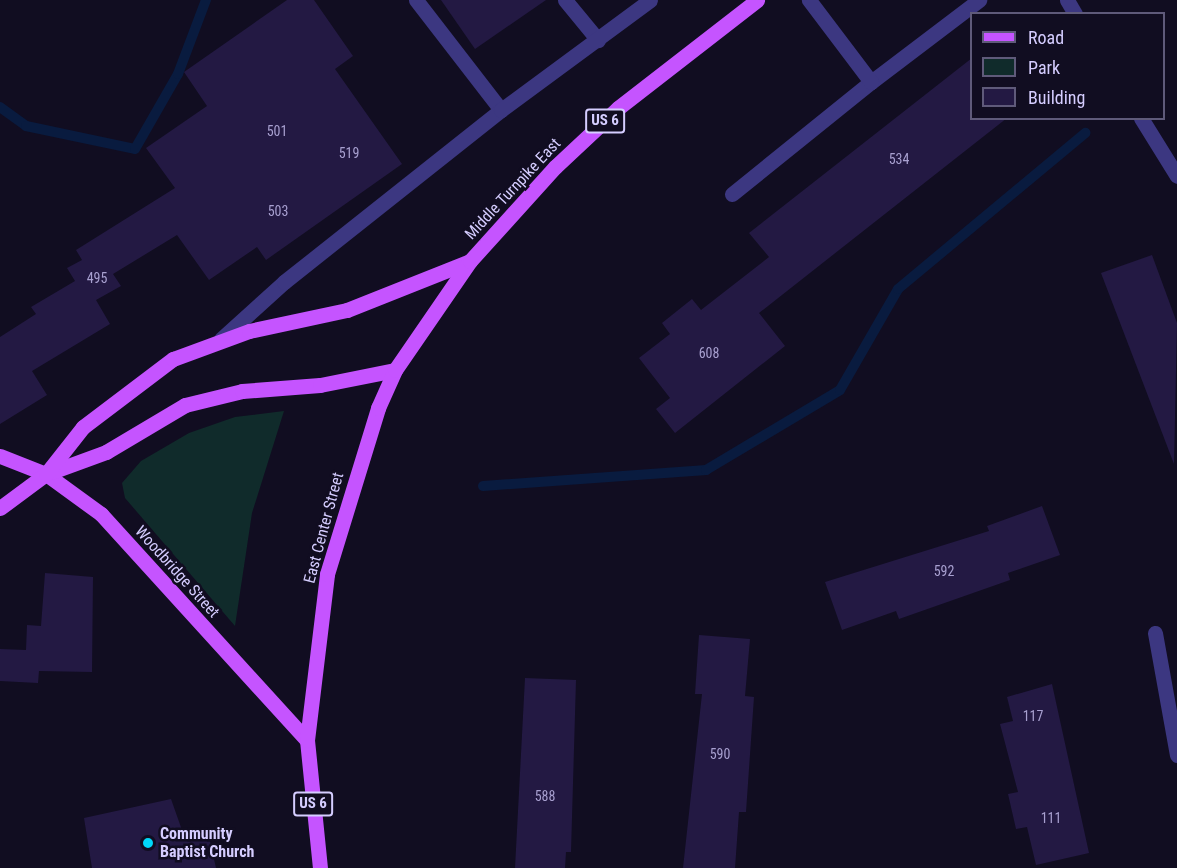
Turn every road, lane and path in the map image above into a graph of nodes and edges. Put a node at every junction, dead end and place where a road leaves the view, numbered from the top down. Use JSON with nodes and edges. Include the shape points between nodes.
{"nodes":[{"id":1,"x":416,"y":0,"type":"edge"},
{"id":2,"x":565,"y":0,"type":"edge"},
{"id":3,"x":650,"y":0,"type":"edge"},
{"id":4,"x":757,"y":0,"type":"edge"},
{"id":5,"x":809,"y":0,"type":"edge"},
{"id":6,"x":979,"y":0,"type":"edge"},
{"id":7,"x":598,"y":40,"type":"junction"},
{"id":8,"x":871,"y":82,"type":"junction"},
{"id":9,"x":501,"y":110,"type":"junction"},
{"id":10,"x":1142,"y":120,"type":"edge"},
{"id":11,"x":1177,"y":176,"type":"edge"},
{"id":12,"x":732,"y":194,"type":"dead end"},
{"id":13,"x":470,"y":261,"type":"junction"},
{"id":14,"x":221,"y":339,"type":"junction"},
{"id":15,"x":395,"y":370,"type":"junction"},
{"id":16,"x":0,"y":456,"type":"edge"},
{"id":17,"x":46,"y":474,"type":"junction"},
{"id":18,"x":0,"y":508,"type":"edge"},
{"id":19,"x":1155,"y":633,"type":"dead end"},
{"id":20,"x":307,"y":740,"type":"junction"},
{"id":21,"x":1177,"y":755,"type":"edge"},
{"id":22,"x":320,"y":868,"type":"edge"}],
"edges":[{"from":1,"to":9,"type":"street"},
{"from":2,"to":7,"type":"street"},
{"from":3,"to":7,"type":"street","name":"Middle Turnpike East"},
{"from":4,"to":13,"type":"main road","name":"Middle Turnpike East","number":"US 6","via":[[618,108],[555,167]]},
{"from":5,"to":8,"type":"street"},
{"from":6,"to":8,"type":"street"},
{"from":7,"to":9,"type":"street","name":"Middle Turnpike East"},
{"from":8,"to":12,"type":"street"},
{"from":9,"to":14,"type":"street","name":"Middle Turnpike East","via":[[284,282]]},
{"from":10,"to":11,"type":"street"},
{"from":13,"to":14,"type":"main road","name":"Middle Turnpike East","via":[[347,310]]},
{"from":13,"to":15,"type":"main road","name":"East Center Street","number":"US 6"},
{"from":14,"to":17,"type":"main road","name":"Middle Turnpike East","via":[[173,358],[124,393],[83,427]]},
{"from":15,"to":17,"type":"main road","name":"Middle Turnpike East","via":[[320,385],[242,390],[185,405],[106,452]]},
{"from":15,"to":20,"type":"main road","name":"East Center Street","number":"US 6","via":[[378,408],[327,574]]},
{"from":16,"to":17,"type":"main road","name":"Woodbridge Street"},
{"from":17,"to":18,"type":"main road","name":"Middle Turnpike East"},
{"from":17,"to":20,"type":"main road","name":"Woodbridge Street","via":[[101,514]]},
{"from":19,"to":21,"type":"street"},
{"from":20,"to":22,"type":"main road","name":"East Center Street","number":"US 6"}]}
